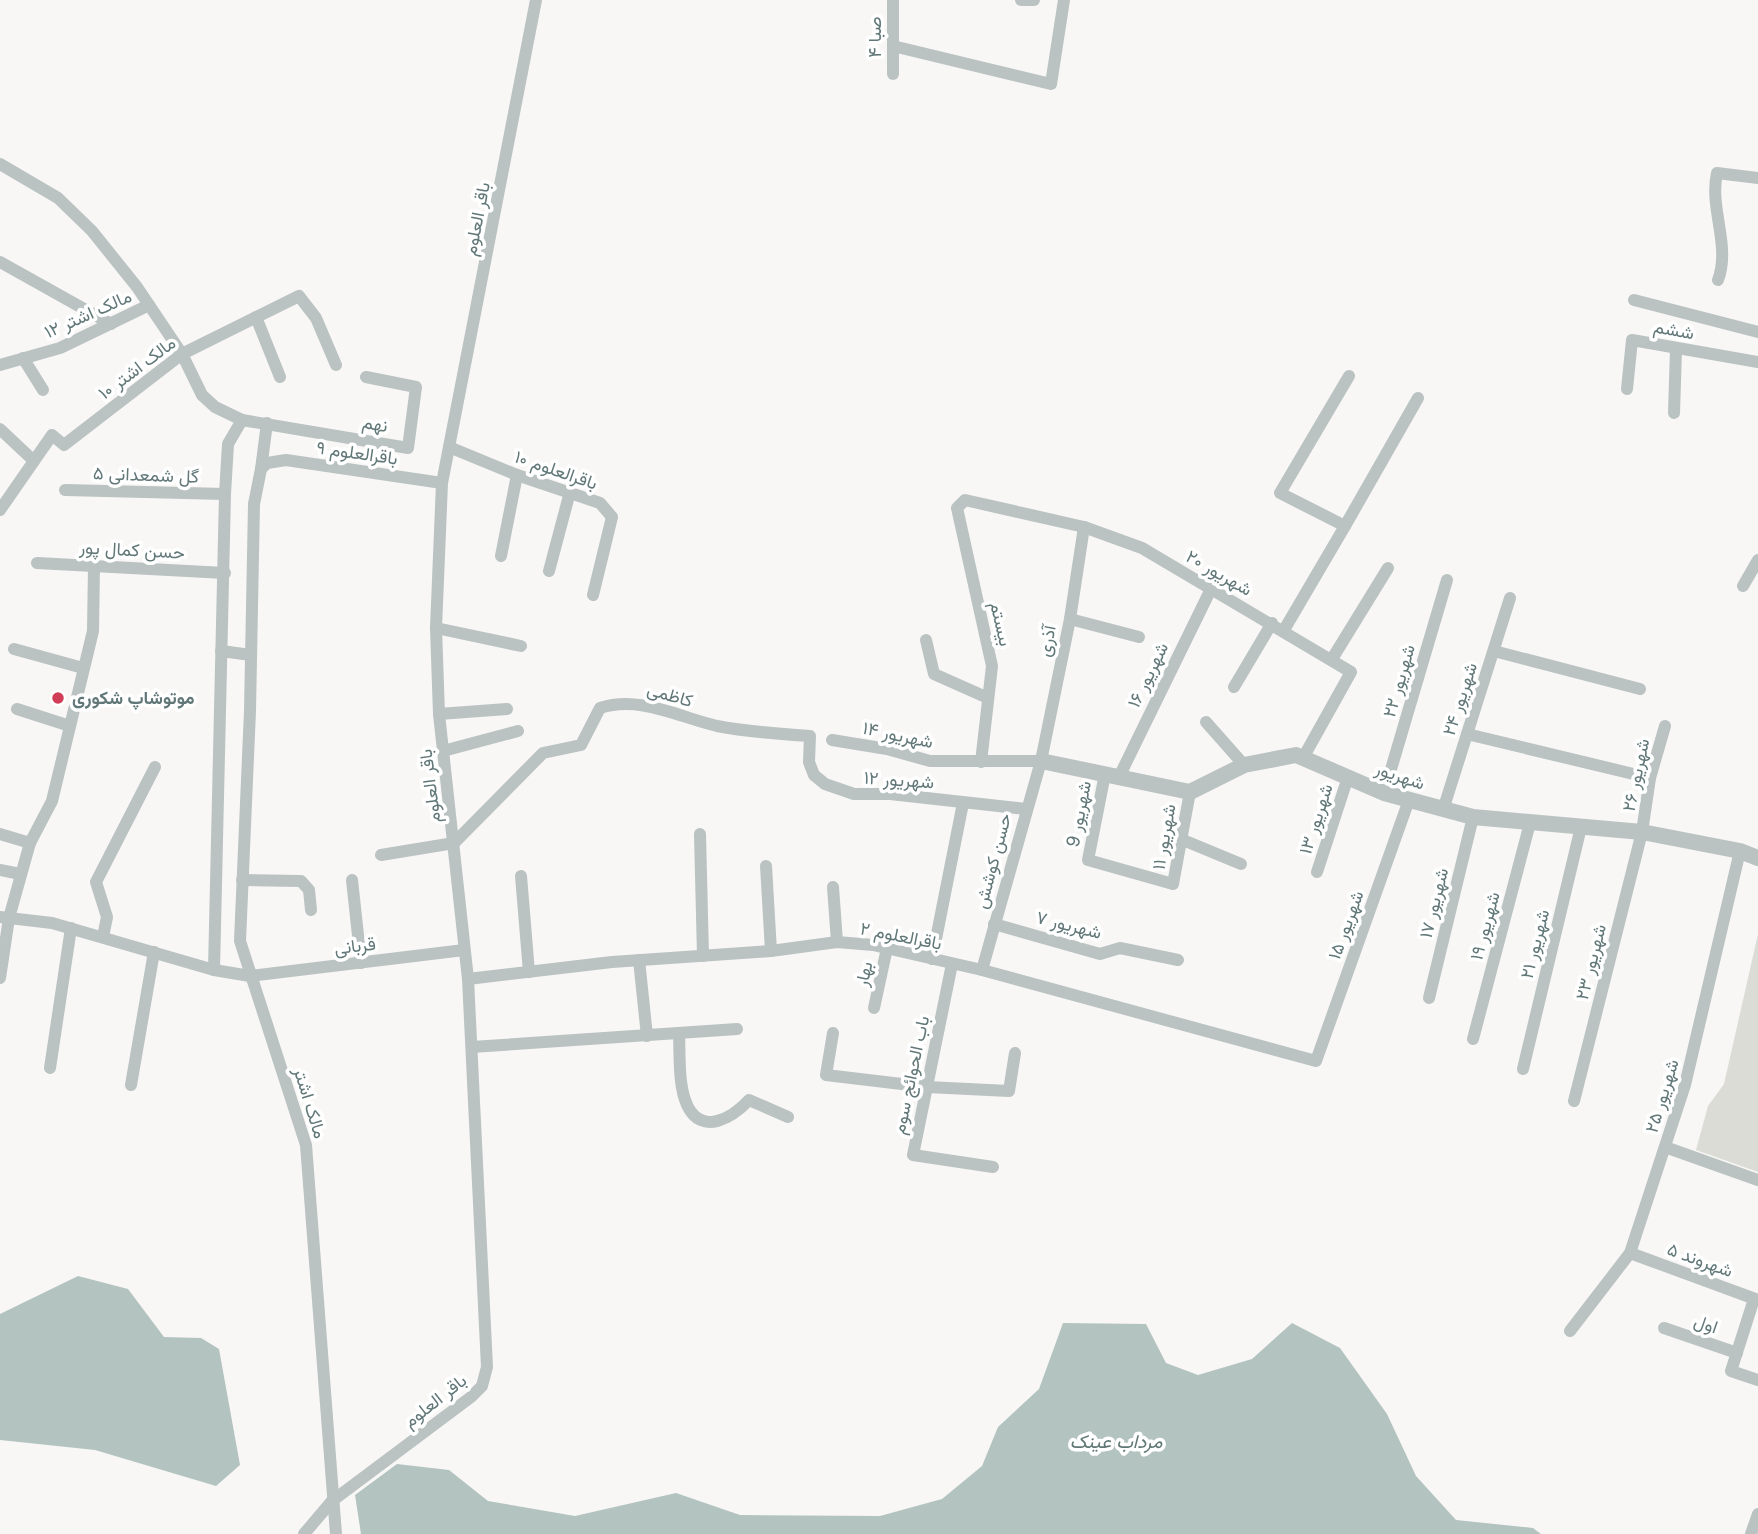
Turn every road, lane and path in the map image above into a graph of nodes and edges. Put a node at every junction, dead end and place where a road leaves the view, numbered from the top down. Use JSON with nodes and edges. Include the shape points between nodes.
{"nodes":[{"id":1,"x":536,"y":0,"type":"edge"},
{"id":2,"x":893,"y":0,"type":"edge"},
{"id":3,"x":1021,"y":0,"type":"edge"},
{"id":4,"x":1034,"y":0,"type":"edge"},
{"id":5,"x":1064,"y":0,"type":"edge"},
{"id":6,"x":893,"y":46,"type":"junction"},
{"id":7,"x":893,"y":74,"type":"dead end"},
{"id":8,"x":0,"y":164,"type":"edge"},
{"id":9,"x":1758,"y":178,"type":"edge"},
{"id":10,"x":0,"y":262,"type":"edge"},
{"id":11,"x":1718,"y":280,"type":"dead end"},
{"id":12,"x":1634,"y":300,"type":"dead end"},
{"id":13,"x":149,"y":305,"type":"junction"},
{"id":14,"x":256,"y":317,"type":"junction"},
{"id":15,"x":111,"y":324,"type":"junction"},
{"id":16,"x":1758,"y":332,"type":"edge"},
{"id":17,"x":1676,"y":349,"type":"junction"},
{"id":18,"x":182,"y":354,"type":"junction"},
{"id":19,"x":23,"y":358,"type":"junction"},
{"id":20,"x":1758,"y":362,"type":"edge"},
{"id":21,"x":2,"y":363,"type":"edge"},
{"id":22,"x":336,"y":365,"type":"dead end"},
{"id":23,"x":1349,"y":376,"type":"dead end"},
{"id":24,"x":281,"y":377,"type":"dead end"},
{"id":25,"x":366,"y":377,"type":"dead end"},
{"id":26,"x":1627,"y":389,"type":"dead end"},
{"id":27,"x":43,"y":390,"type":"dead end"},
{"id":28,"x":1418,"y":398,"type":"dead end"},
{"id":29,"x":1674,"y":413,"type":"dead end"},
{"id":30,"x":242,"y":420,"type":"junction"},
{"id":31,"x":0,"y":429,"type":"edge"},
{"id":32,"x":265,"y":435,"type":"junction"},
{"id":33,"x":449,"y":447,"type":"junction"},
{"id":34,"x":34,"y":461,"type":"junction"},
{"id":35,"x":264,"y":466,"type":"junction"},
{"id":36,"x":517,"y":475,"type":"junction"},
{"id":37,"x":442,"y":483,"type":"junction"},
{"id":38,"x":65,"y":490,"type":"dead end"},
{"id":39,"x":570,"y":492,"type":"junction"},
{"id":40,"x":225,"y":494,"type":"junction"},
{"id":41,"x":965,"y":500,"type":"joint"},
{"id":42,"x":0,"y":510,"type":"edge"},
{"id":43,"x":1345,"y":526,"type":"junction"},
{"id":44,"x":1084,"y":527,"type":"junction"},
{"id":45,"x":501,"y":556,"type":"dead end"},
{"id":46,"x":1758,"y":560,"type":"edge"},
{"id":47,"x":37,"y":563,"type":"dead end"},
{"id":48,"x":94,"y":566,"type":"junction"},
{"id":49,"x":1388,"y":568,"type":"dead end"},
{"id":50,"x":549,"y":571,"type":"dead end"},
{"id":51,"x":225,"y":573,"type":"junction"},
{"id":52,"x":1447,"y":580,"type":"dead end"},
{"id":53,"x":1743,"y":586,"type":"dead end"},
{"id":54,"x":1211,"y":589,"type":"junction"},
{"id":55,"x":593,"y":594,"type":"dead end"},
{"id":56,"x":1510,"y":598,"type":"dead end"},
{"id":57,"x":1069,"y":619,"type":"junction"},
{"id":58,"x":1272,"y":623,"type":"junction"},
{"id":59,"x":436,"y":628,"type":"junction"},
{"id":60,"x":1284,"y":631,"type":"junction"},
{"id":61,"x":1139,"y":637,"type":"dead end"},
{"id":62,"x":926,"y":640,"type":"dead end"},
{"id":63,"x":521,"y":646,"type":"dead end"},
{"id":64,"x":15,"y":649,"type":"dead end"},
{"id":65,"x":221,"y":651,"type":"junction"},
{"id":66,"x":1494,"y":652,"type":"junction"},
{"id":67,"x":251,"y":655,"type":"junction"},
{"id":68,"x":1332,"y":659,"type":"junction"},
{"id":69,"x":83,"y":668,"type":"junction"},
{"id":70,"x":1234,"y":687,"type":"dead end"},
{"id":71,"x":1640,"y":689,"type":"dead end"},
{"id":72,"x":988,"y":698,"type":"junction"},
{"id":73,"x":17,"y":709,"type":"dead end"},
{"id":74,"x":507,"y":709,"type":"dead end"},
{"id":75,"x":439,"y":714,"type":"junction"},
{"id":76,"x":1206,"y":722,"type":"dead end"},
{"id":77,"x":70,"y":726,"type":"junction"},
{"id":78,"x":1665,"y":726,"type":"dead end"},
{"id":79,"x":518,"y":731,"type":"dead end"},
{"id":80,"x":1467,"y":734,"type":"junction"},
{"id":81,"x":810,"y":736,"type":"joint"},
{"id":82,"x":832,"y":740,"type":"dead end"},
{"id":83,"x":443,"y":751,"type":"junction"},
{"id":84,"x":1303,"y":758,"type":"junction"},
{"id":85,"x":1041,"y":761,"type":"junction"},
{"id":86,"x":981,"y":762,"type":"junction"},
{"id":87,"x":1244,"y":765,"type":"junction"},
{"id":88,"x":155,"y":767,"type":"dead end"},
{"id":89,"x":1112,"y":775,"type":"junction"},
{"id":90,"x":1348,"y":777,"type":"junction"},
{"id":91,"x":1650,"y":778,"type":"junction"},
{"id":92,"x":1190,"y":792,"type":"junction"},
{"id":93,"x":1384,"y":793,"type":"junction"},
{"id":94,"x":1409,"y":800,"type":"junction"},
{"id":95,"x":963,"y":803,"type":"junction"},
{"id":96,"x":1026,"y":809,"type":"junction"},
{"id":97,"x":1443,"y":810,"type":"junction"},
{"id":98,"x":1473,"y":817,"type":"junction"},
{"id":99,"x":1530,"y":822,"type":"junction"},
{"id":100,"x":1581,"y":827,"type":"junction"},
{"id":101,"x":1642,"y":832,"type":"junction"},
{"id":102,"x":0,"y":834,"type":"edge"},
{"id":103,"x":700,"y":834,"type":"dead end"},
{"id":104,"x":1183,"y":840,"type":"junction"},
{"id":105,"x":454,"y":843,"type":"junction"},
{"id":106,"x":30,"y":844,"type":"junction"},
{"id":107,"x":1740,"y":850,"type":"junction"},
{"id":108,"x":381,"y":855,"type":"dead end"},
{"id":109,"x":1758,"y":858,"type":"edge"},
{"id":110,"x":1088,"y":860,"type":"joint"},
{"id":111,"x":1241,"y":864,"type":"dead end"},
{"id":112,"x":766,"y":866,"type":"dead end"},
{"id":113,"x":0,"y":870,"type":"edge"},
{"id":114,"x":1317,"y":872,"type":"dead end"},
{"id":115,"x":20,"y":874,"type":"junction"},
{"id":116,"x":522,"y":876,"type":"dead end"},
{"id":117,"x":242,"y":880,"type":"junction"},
{"id":118,"x":352,"y":880,"type":"dead end"},
{"id":119,"x":833,"y":887,"type":"dead end"},
{"id":120,"x":310,"y":910,"type":"dead end"},
{"id":121,"x":5,"y":918,"type":"edge"},
{"id":122,"x":994,"y":924,"type":"junction"},
{"id":123,"x":71,"y":928,"type":"junction"},
{"id":124,"x":103,"y":937,"type":"junction"},
{"id":125,"x":837,"y":942,"type":"junction"},
{"id":126,"x":887,"y":948,"type":"junction"},
{"id":127,"x":464,"y":950,"type":"junction"},
{"id":128,"x":771,"y":951,"type":"junction"},
{"id":129,"x":154,"y":953,"type":"junction"},
{"id":130,"x":703,"y":956,"type":"junction"},
{"id":131,"x":932,"y":959,"type":"junction"},
{"id":132,"x":639,"y":960,"type":"junction"},
{"id":133,"x":1178,"y":960,"type":"dead end"},
{"id":134,"x":361,"y":964,"type":"junction"},
{"id":135,"x":952,"y":964,"type":"junction"},
{"id":136,"x":982,"y":970,"type":"junction"},
{"id":137,"x":214,"y":971,"type":"junction"},
{"id":138,"x":529,"y":972,"type":"junction"},
{"id":139,"x":250,"y":976,"type":"junction"},
{"id":140,"x":0,"y":978,"type":"edge"},
{"id":141,"x":468,"y":979,"type":"junction"},
{"id":142,"x":1429,"y":998,"type":"dead end"},
{"id":143,"x":874,"y":1008,"type":"dead end"},
{"id":144,"x":737,"y":1029,"type":"dead end"},
{"id":145,"x":833,"y":1033,"type":"dead end"},
{"id":146,"x":678,"y":1034,"type":"junction"},
{"id":147,"x":648,"y":1036,"type":"junction"},
{"id":148,"x":1473,"y":1039,"type":"dead end"},
{"id":149,"x":472,"y":1047,"type":"junction"},
{"id":150,"x":1015,"y":1053,"type":"dead end"},
{"id":151,"x":1316,"y":1061,"type":"joint"},
{"id":152,"x":50,"y":1068,"type":"dead end"},
{"id":153,"x":1523,"y":1069,"type":"dead end"},
{"id":154,"x":131,"y":1086,"type":"dead end"},
{"id":155,"x":927,"y":1087,"type":"junction"},
{"id":156,"x":1574,"y":1101,"type":"dead end"},
{"id":157,"x":788,"y":1117,"type":"dead end"},
{"id":158,"x":1665,"y":1147,"type":"junction"},
{"id":159,"x":993,"y":1167,"type":"dead end"},
{"id":160,"x":1758,"y":1180,"type":"edge"},
{"id":161,"x":1630,"y":1253,"type":"junction"},
{"id":162,"x":1756,"y":1300,"type":"edge"},
{"id":163,"x":1664,"y":1328,"type":"dead end"},
{"id":164,"x":1570,"y":1331,"type":"dead end"},
{"id":165,"x":1737,"y":1353,"type":"junction"},
{"id":166,"x":1758,"y":1380,"type":"edge"},
{"id":167,"x":332,"y":1501,"type":"junction"},
{"id":168,"x":1758,"y":1514,"type":"edge"},
{"id":169,"x":304,"y":1534,"type":"edge"},
{"id":170,"x":336,"y":1534,"type":"edge"},
{"id":171,"x":1751,"y":1534,"type":"edge"}],
"edges":[{"from":1,"to":33,"type":"street","name":"باقر العلوم"},
{"from":2,"to":6,"type":"street","name":"صبا ۴"},
{"from":3,"to":4,"type":"street"},
{"from":5,"to":6,"type":"street","via":[[1051,84]]},
{"from":6,"to":7,"type":"street","name":"صبا ۴"},
{"from":8,"to":13,"type":"street","via":[[58,198],[108,249]]},
{"from":9,"to":11,"type":"street","via":[[1717,173],[1713,190],[1724,265]]},
{"from":10,"to":15,"type":"street"},
{"from":12,"to":16,"type":"street"},
{"from":13,"to":15,"type":"street","name":"مالک اشتر ۱۲"},
{"from":13,"to":18,"type":"street"},
{"from":14,"to":18,"type":"street","name":"مالک اشتر ۱۰"},
{"from":14,"to":22,"type":"street","name":"مالک اشتر ۱۰","via":[[299,296],[316,318]]},
{"from":14,"to":24,"type":"street"},
{"from":15,"to":19,"type":"street","name":"مالک اشتر ۱۲","via":[[60,348]]},
{"from":17,"to":20,"type":"street","name":"ششم"},
{"from":17,"to":26,"type":"street","name":"ششم","via":[[1632,340]]},
{"from":17,"to":29,"type":"street"},
{"from":18,"to":30,"type":"street","via":[[202,395]]},
{"from":18,"to":34,"type":"street","name":"مالک اشتر ۱۰","via":[[64,445],[52,435]]},
{"from":19,"to":21,"type":"street","name":"مالک اشتر ۱۲"},
{"from":19,"to":27,"type":"street"},
{"from":23,"to":43,"type":"street","via":[[1280,493]]},
{"from":25,"to":32,"type":"street","name":"نهم","via":[[415,387],[408,448]]},
{"from":28,"to":43,"type":"street"},
{"from":30,"to":32,"type":"street"},
{"from":30,"to":40,"type":"street","via":[[228,444]]},
{"from":31,"to":34,"type":"street"},
{"from":32,"to":35,"type":"street","name":"مالک اشتر"},
{"from":33,"to":36,"type":"street","name":"باقرالعلوم ۱۰"},
{"from":33,"to":37,"type":"street","name":"باقر العلوم"},
{"from":34,"to":42,"type":"street","name":"مالک اشتر ۱۰"},
{"from":35,"to":37,"type":"street","name":"باقرالعلوم ۹","via":[[286,460]]},
{"from":35,"to":67,"type":"street","name":"مالک اشتر","via":[[257,477],[253,524]]},
{"from":36,"to":39,"type":"street","name":"باقرالعلوم ۱۰"},
{"from":36,"to":45,"type":"street"},
{"from":37,"to":59,"type":"street","name":"باقر العلوم"},
{"from":38,"to":40,"type":"street","name":"گل شمعدانی ۵"},
{"from":39,"to":50,"type":"street"},
{"from":39,"to":55,"type":"street","name":"باقرالعلوم ۱۰","via":[[600,503],[612,517]]},
{"from":40,"to":51,"type":"street"},
{"from":41,"to":44,"type":"street","name":"شهریور ۲۰"},
{"from":41,"to":72,"type":"street","name":"بیستم","via":[[957,508],[992,666]]},
{"from":43,"to":60,"type":"street"},
{"from":44,"to":54,"type":"street","name":"شهریور ۲۰","via":[[1142,548]]},
{"from":44,"to":57,"type":"street","name":"آذری"},
{"from":46,"to":53,"type":"street"},
{"from":47,"to":48,"type":"street","name":"حسن کمال پور"},
{"from":48,"to":51,"type":"street","name":"حسن کمال پور"},
{"from":48,"to":69,"type":"street","via":[[93,631]]},
{"from":49,"to":68,"type":"street"},
{"from":51,"to":65,"type":"street"},
{"from":52,"to":93,"type":"street","name":"شهریور ۲۲"},
{"from":54,"to":58,"type":"street","name":"شهریور ۲۰"},
{"from":54,"to":89,"type":"street","name":"شهریور ۱۶"},
{"from":56,"to":66,"type":"street","name":"شهریور ۲۴"},
{"from":57,"to":61,"type":"street"},
{"from":57,"to":85,"type":"street","name":"آذری"},
{"from":58,"to":60,"type":"street","name":"شهریور ۲۰"},
{"from":58,"to":70,"type":"street"},
{"from":59,"to":63,"type":"street"},
{"from":59,"to":75,"type":"street","name":"باقر العلوم"},
{"from":60,"to":68,"type":"street","name":"شهریور ۲۰"},
{"from":62,"to":72,"type":"street","via":[[934,674]]},
{"from":64,"to":69,"type":"street"},
{"from":65,"to":67,"type":"street"},
{"from":65,"to":137,"type":"street"},
{"from":66,"to":71,"type":"street"},
{"from":66,"to":80,"type":"street","name":"شهریور ۲۴"},
{"from":67,"to":117,"type":"street","name":"مالک اشتر"},
{"from":68,"to":84,"type":"street","via":[[1351,673]]},
{"from":69,"to":77,"type":"street"},
{"from":72,"to":86,"type":"street","name":"بیستم"},
{"from":73,"to":77,"type":"street"},
{"from":74,"to":75,"type":"street"},
{"from":75,"to":83,"type":"street","name":"باقر العلوم"},
{"from":76,"to":87,"type":"street"},
{"from":77,"to":106,"type":"street","via":[[52,801]]},
{"from":78,"to":91,"type":"street","name":"شهریور ۲۶"},
{"from":79,"to":83,"type":"street"},
{"from":80,"to":91,"type":"street"},
{"from":80,"to":97,"type":"street","name":"شهریور ۲۴"},
{"from":81,"to":95,"type":"street","name":"شهریور ۱۲","via":[[809,762],[814,775],[825,784],[854,794]]},
{"from":81,"to":105,"type":"street","name":"کاظمی","via":[[719,726],[638,703],[613,704],[600,708],[580,745],[542,753]]},
{"from":82,"to":86,"type":"street","name":"شهریور ۱۴","via":[[930,761]]},
{"from":83,"to":105,"type":"street","name":"باقر العلوم"},
{"from":84,"to":87,"type":"street","name":"شهریور","via":[[1296,755]]},
{"from":84,"to":90,"type":"street","name":"شهریور"},
{"from":85,"to":86,"type":"street","name":"شهریور ۱۴"},
{"from":85,"to":89,"type":"street"},
{"from":85,"to":96,"type":"street","name":"حسن کوشش"},
{"from":87,"to":92,"type":"street","name":"شهریور"},
{"from":88,"to":124,"type":"street","via":[[96,882],[107,917]]},
{"from":89,"to":92,"type":"street"},
{"from":89,"to":110,"type":"street","name":"شهریور 9"},
{"from":90,"to":93,"type":"street","name":"شهریور"},
{"from":90,"to":114,"type":"street","name":"شهریور ۱۳"},
{"from":91,"to":101,"type":"street","name":"شهریور ۲۶"},
{"from":92,"to":104,"type":"street","name":"شهریور ۱۱"},
{"from":93,"to":94,"type":"street","name":"شهریور"},
{"from":94,"to":97,"type":"street","name":"شهریور"},
{"from":94,"to":151,"type":"street","name":"شهریور ۱۵"},
{"from":95,"to":96,"type":"street","name":"شهریور ۱۲"},
{"from":95,"to":131,"type":"street"},
{"from":96,"to":122,"type":"street","name":"حسن کوشش"},
{"from":97,"to":98,"type":"street","name":"شهریور"},
{"from":98,"to":99,"type":"street","name":"شهریور"},
{"from":98,"to":142,"type":"street","name":"شهریور ۱۷"},
{"from":99,"to":100,"type":"street","name":"شهریور"},
{"from":99,"to":148,"type":"street","name":"شهریور ۱۹"},
{"from":100,"to":101,"type":"street","name":"شهریور"},
{"from":100,"to":153,"type":"street","name":"شهریور ۲۱"},
{"from":101,"to":107,"type":"street","name":"شهریور"},
{"from":101,"to":156,"type":"street","name":"شهریور ۲۳"},
{"from":102,"to":106,"type":"street"},
{"from":103,"to":130,"type":"street"},
{"from":104,"to":110,"type":"street","name":"شهریور ۱۱","via":[[1173,884]]},
{"from":104,"to":111,"type":"street"},
{"from":105,"to":108,"type":"street"},
{"from":105,"to":127,"type":"street","name":"باقر العلوم"},
{"from":106,"to":115,"type":"street"},
{"from":107,"to":109,"type":"street","name":"شهریور"},
{"from":107,"to":158,"type":"street","name":"شهریور ۲۵","via":[[1685,1085]]},
{"from":112,"to":128,"type":"street"},
{"from":113,"to":115,"type":"street"},
{"from":115,"to":121,"type":"street"},
{"from":116,"to":138,"type":"street"},
{"from":117,"to":120,"type":"street","via":[[301,881],[309,890]]},
{"from":117,"to":139,"type":"street","name":"مالک اشتر","via":[[240,941]]},
{"from":118,"to":134,"type":"street"},
{"from":119,"to":125,"type":"street"},
{"from":121,"to":123,"type":"street"},
{"from":121,"to":140,"type":"street"},
{"from":122,"to":133,"type":"street","name":"شهریور ۷","via":[[1100,954],[1120,948]]},
{"from":122,"to":136,"type":"street","name":"حسن کوشش"},
{"from":123,"to":124,"type":"street"},
{"from":123,"to":152,"type":"street"},
{"from":124,"to":129,"type":"street"},
{"from":125,"to":126,"type":"street","name":"باقرالعلوم ۲"},
{"from":125,"to":128,"type":"street","name":"باقرالعلوم ۲"},
{"from":126,"to":131,"type":"street","name":"باقرالعلوم ۲"},
{"from":126,"to":143,"type":"street","name":"بهار"},
{"from":127,"to":134,"type":"street","name":"قربانی"},
{"from":127,"to":141,"type":"street","name":"باقر العلوم"},
{"from":128,"to":130,"type":"street","name":"باقرالعلوم ۲"},
{"from":129,"to":137,"type":"street"},
{"from":129,"to":154,"type":"street"},
{"from":130,"to":132,"type":"street","name":"باقرالعلوم ۲"},
{"from":131,"to":135,"type":"street","name":"باقرالعلوم ۲"},
{"from":132,"to":138,"type":"street","name":"باقرالعلوم ۲"},
{"from":132,"to":147,"type":"street"},
{"from":134,"to":139,"type":"street","name":"قربانی"},
{"from":135,"to":136,"type":"street","name":"باقرالعلوم ۲"},
{"from":135,"to":155,"type":"street","name":"باب الحوائج سوم"},
{"from":136,"to":151,"type":"street","name":"باقرالعلوم ۲"},
{"from":137,"to":139,"type":"street"},
{"from":138,"to":141,"type":"street","name":"باقرالعلوم ۲"},
{"from":139,"to":167,"type":"street","name":"مالک اشتر","via":[[306,1145]]},
{"from":141,"to":149,"type":"street","name":"باقر العلوم"},
{"from":144,"to":146,"type":"street"},
{"from":145,"to":155,"type":"street","via":[[826,1075]]},
{"from":146,"to":147,"type":"street"},
{"from":146,"to":157,"type":"street","via":[[687,1105],[695,1114],[713,1122],[725,1121],[749,1100]]},
{"from":147,"to":149,"type":"street"},
{"from":149,"to":167,"type":"street","name":"باقر العلوم","via":[[488,1367],[482,1386]]},
{"from":150,"to":155,"type":"street","via":[[1009,1091]]},
{"from":155,"to":159,"type":"street","name":"باب الحوائج سوم","via":[[913,1155]]},
{"from":158,"to":160,"type":"street"},
{"from":158,"to":161,"type":"street","name":"شهریور ۲۵"},
{"from":161,"to":162,"type":"street","name":"شهروند ۵"},
{"from":161,"to":164,"type":"street","name":"شهریور ۲۵"},
{"from":162,"to":165,"type":"street"},
{"from":163,"to":165,"type":"street","name":"اول"},
{"from":165,"to":166,"type":"street","via":[[1731,1371]]},
{"from":167,"to":169,"type":"street","name":"باقر العلوم"},
{"from":167,"to":170,"type":"street"},
{"from":168,"to":171,"type":"street"}]}
